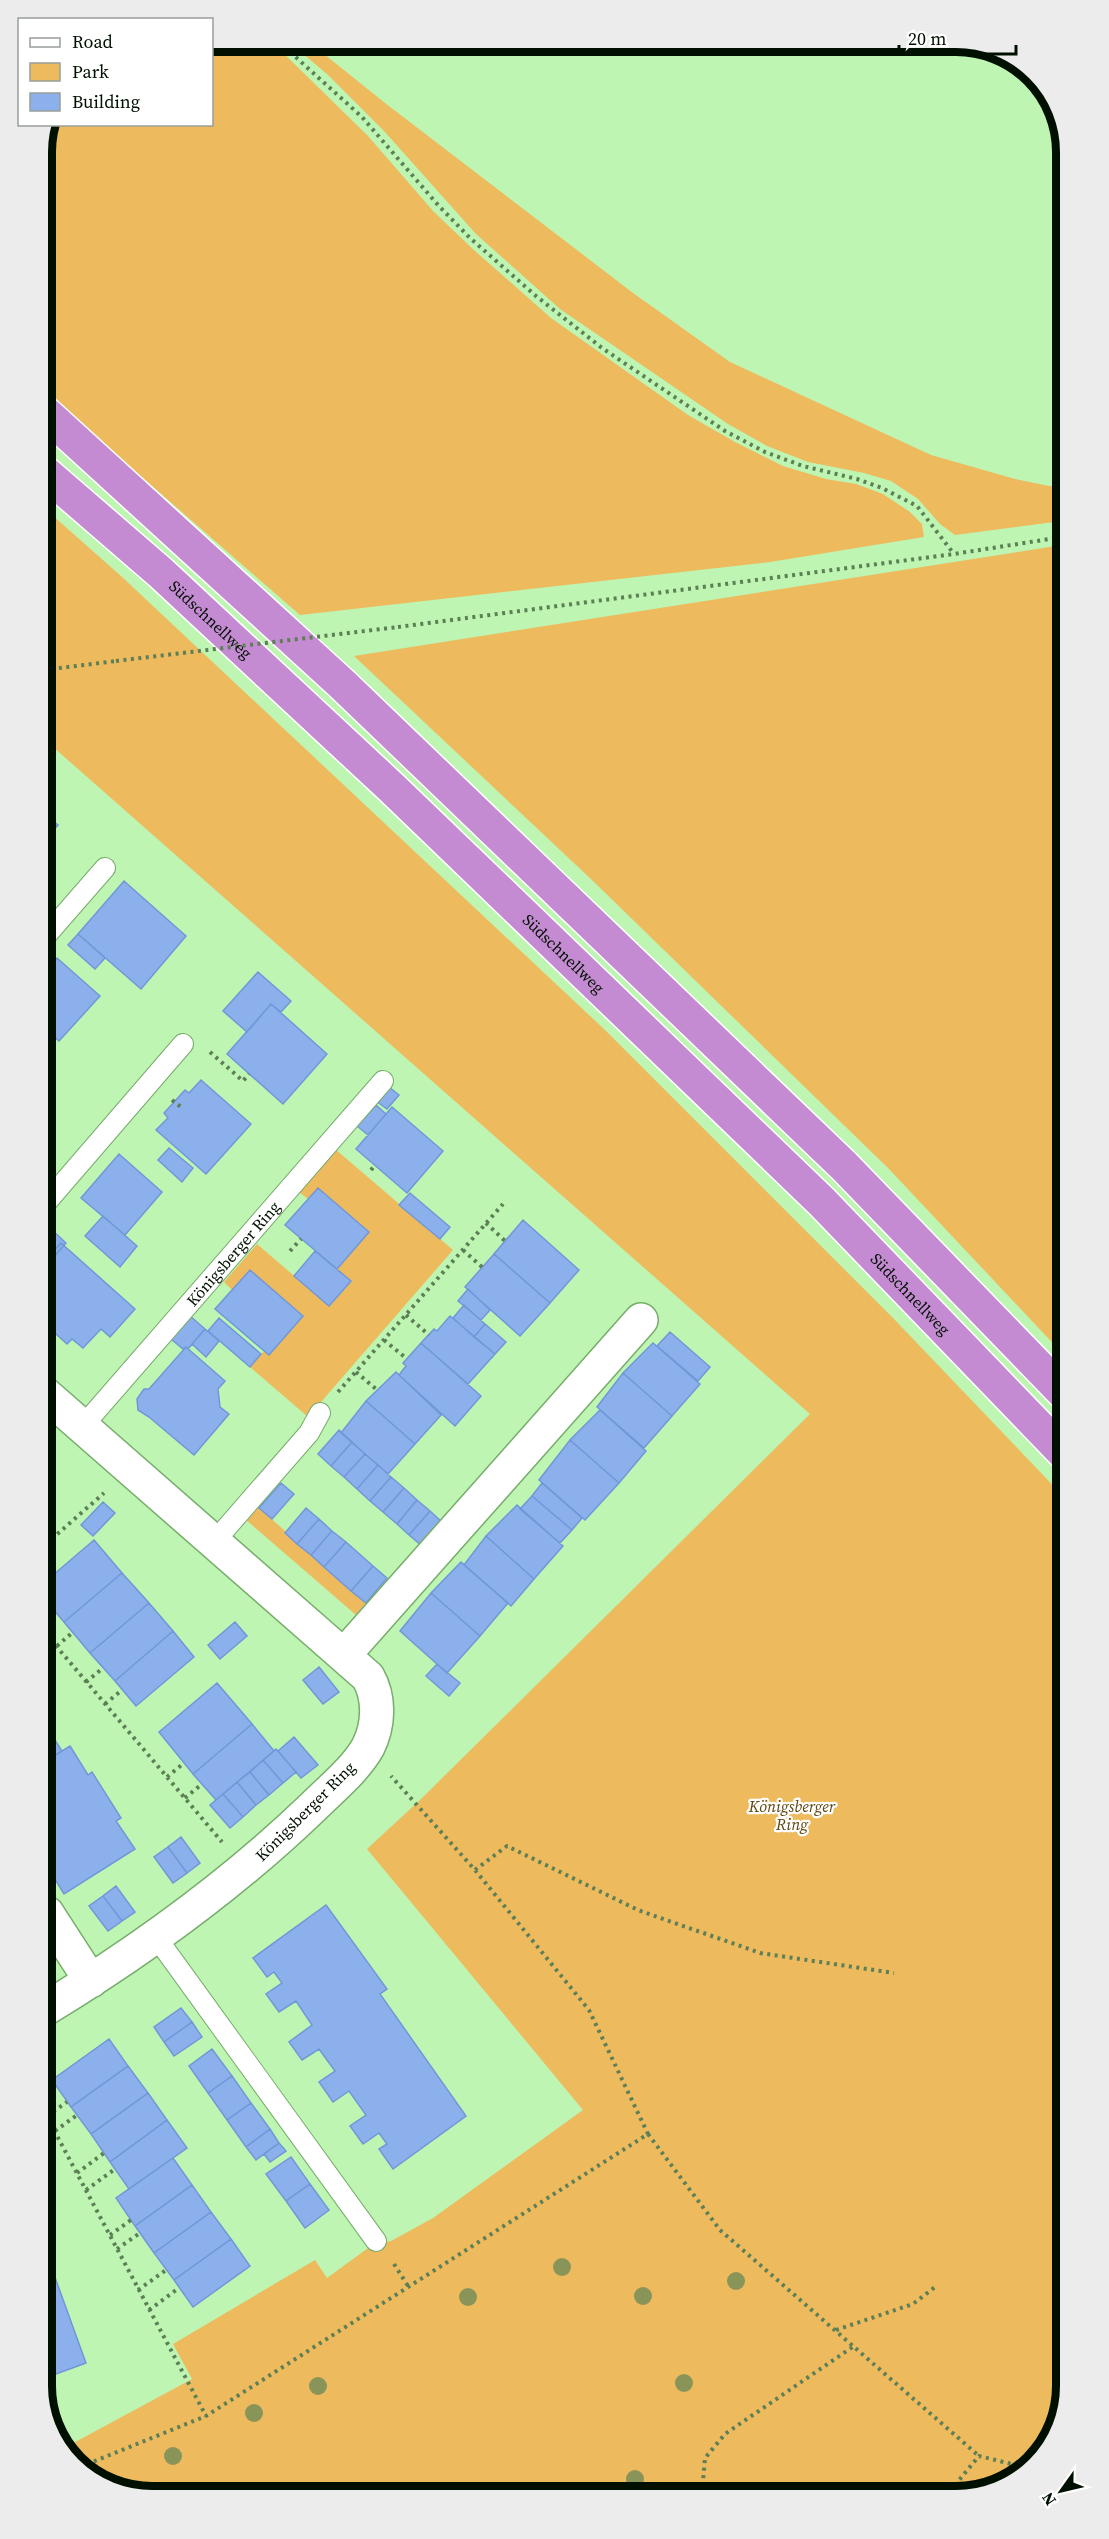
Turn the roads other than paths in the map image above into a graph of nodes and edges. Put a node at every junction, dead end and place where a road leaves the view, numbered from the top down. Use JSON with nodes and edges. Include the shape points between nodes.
{"nodes":[{"id":1,"x":53,"y":420,"type":"edge"},
{"id":2,"x":53,"y":480,"type":"edge"},
{"id":3,"x":105,"y":868,"type":"dead end"},
{"id":4,"x":53,"y":928,"type":"edge"},
{"id":5,"x":183,"y":1044,"type":"dead end"},
{"id":6,"x":382,"y":1082,"type":"dead end"},
{"id":7,"x":53,"y":1195,"type":"edge"},
{"id":8,"x":641,"y":1320,"type":"dead end"},
{"id":9,"x":1057,"y":1386,"type":"edge"},
{"id":10,"x":52,"y":1401,"type":"edge"},
{"id":11,"x":320,"y":1413,"type":"road end"},
{"id":12,"x":82,"y":1427,"type":"junction"},
{"id":13,"x":1057,"y":1446,"type":"edge"},
{"id":14,"x":214,"y":1542,"type":"junction"},
{"id":15,"x":344,"y":1655,"type":"junction"},
{"id":16,"x":52,"y":1921,"type":"edge"},
{"id":17,"x":156,"y":1937,"type":"junction"},
{"id":18,"x":91,"y":1981,"type":"junction"},
{"id":19,"x":52,"y":2005,"type":"edge"},
{"id":20,"x":376,"y":2241,"type":"dead end"}],
"edges":[{"from":1,"to":9,"type":"highway","via":[[342,684],[818,1141]]},
{"from":2,"to":13,"type":"highway","name":"Südschnellweg","via":[[161,573],[393,789],[822,1202]]},
{"from":3,"to":4,"type":"lane"},
{"from":5,"to":7,"type":"lane"},
{"from":6,"to":12,"type":"lane","name":"Königsberger Ring"},
{"from":8,"to":15,"type":"street"},
{"from":10,"to":12,"type":"street","name":"Königsberger Ring"},
{"from":11,"to":14,"type":"lane","via":[[309,1433]]},
{"from":12,"to":14,"type":"street","name":"Königsberger Ring"},
{"from":14,"to":15,"type":"street","name":"Königsberger Ring"},
{"from":15,"to":17,"type":"street","name":"Königsberger Ring","via":[[368,1677],[376,1702],[376,1727],[367,1748],[343,1778],[245,1870]]},
{"from":16,"to":18,"type":"street"},
{"from":17,"to":18,"type":"street","name":"Königsberger Ring"},
{"from":17,"to":20,"type":"lane"},
{"from":18,"to":19,"type":"street","name":"Königsberger Ring"}]}
